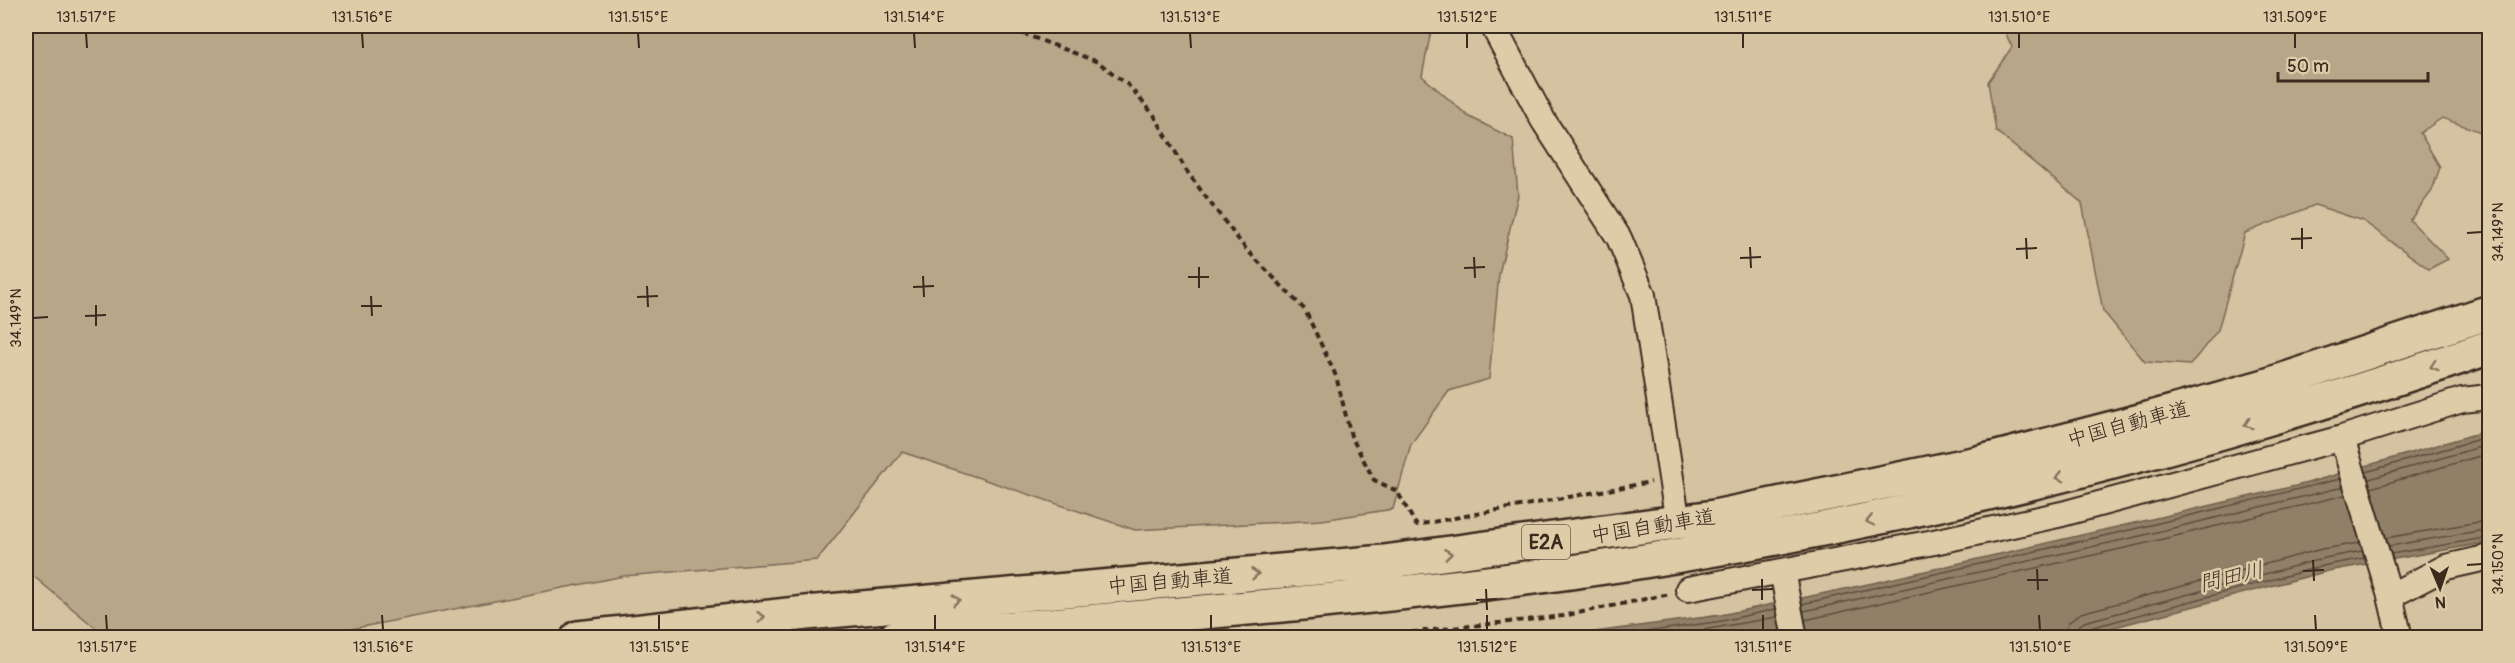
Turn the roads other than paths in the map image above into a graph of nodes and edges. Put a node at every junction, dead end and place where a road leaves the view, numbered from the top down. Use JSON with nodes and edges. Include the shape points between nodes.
{"nodes":[{"id":1,"x":1493,"y":26,"type":"edge"},
{"id":2,"x":2490,"y":312,"type":"edge"},
{"id":3,"x":2490,"y":347,"type":"edge"},
{"id":4,"x":2490,"y":397,"type":"edge"},
{"id":5,"x":2343,"y":443,"type":"junction"},
{"id":6,"x":1675,"y":504,"type":"dead end"},
{"id":7,"x":2490,"y":557,"type":"edge"},
{"id":8,"x":1784,"y":580,"type":"junction"},
{"id":9,"x":2386,"y":588,"type":"junction"},
{"id":10,"x":1688,"y":590,"type":"road end"},
{"id":11,"x":578,"y":638,"type":"edge"},
{"id":12,"x":895,"y":638,"type":"edge"},
{"id":13,"x":1795,"y":638,"type":"edge"},
{"id":14,"x":2400,"y":638,"type":"edge"}],
"edges":[{"from":1,"to":6,"type":"street","via":[[1543,120],[1619,238],[1643,295]]},
{"from":11,"to":2,"type":"highway","name":"中国自動車道","number":"E2A","one_way":true,"via":[[806,613],[1384,562],[1714,518],[1967,466],[2148,419],[2262,387]]},
{"from":3,"to":12,"type":"highway","name":"中国自動車道","number":"E2A","one_way":true,"via":[[2342,397],[2118,462],[1863,522],[1577,571],[1452,586]]},
{"from":4,"to":5,"type":"street","via":[[2463,400]]},
{"from":5,"to":8,"type":"street"},
{"from":5,"to":9,"type":"street"},
{"from":7,"to":9,"type":"street"},
{"from":8,"to":10,"type":"street"},
{"from":8,"to":13,"type":"street"},
{"from":9,"to":14,"type":"street"}]}
